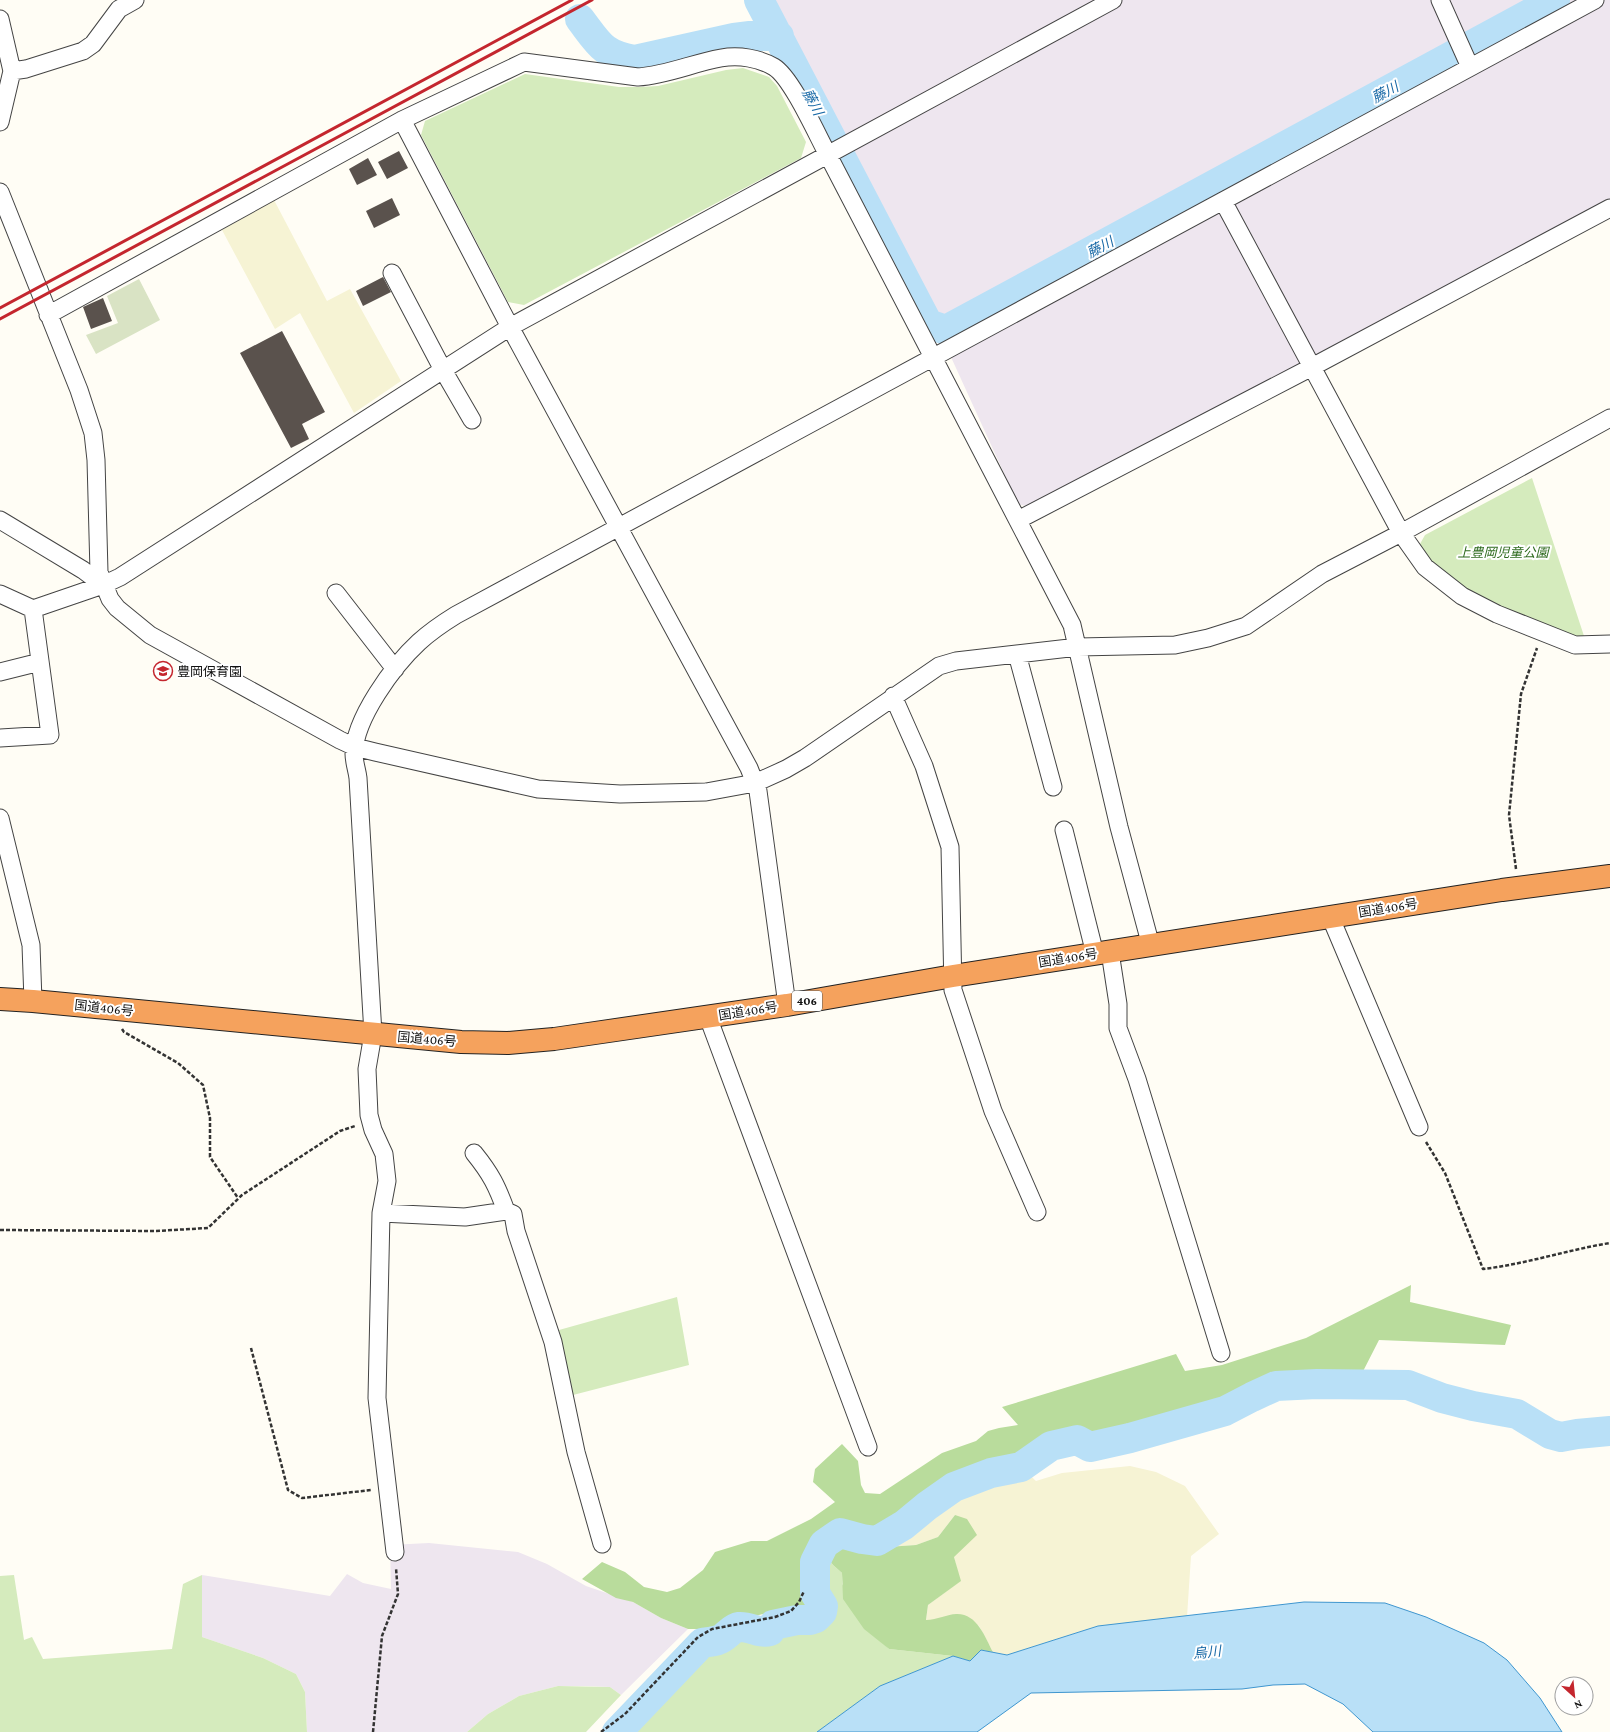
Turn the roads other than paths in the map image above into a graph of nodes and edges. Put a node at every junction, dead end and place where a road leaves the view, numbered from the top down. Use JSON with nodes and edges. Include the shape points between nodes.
{"nodes":[{"id":1,"x":135,"y":0,"type":"edge"},
{"id":2,"x":1113,"y":0,"type":"edge"},
{"id":3,"x":1440,"y":0,"type":"edge"},
{"id":4,"x":1595,"y":0,"type":"edge"},
{"id":5,"x":0,"y":18,"type":"edge"},
{"id":6,"x":1470,"y":67,"type":"junction"},
{"id":7,"x":12,"y":72,"type":"junction"},
{"id":8,"x":402,"y":120,"type":"junction"},
{"id":9,"x":0,"y":122,"type":"edge"},
{"id":10,"x":828,"y":155,"type":"junction"},
{"id":11,"x":0,"y":192,"type":"edge"},
{"id":12,"x":1223,"y":202,"type":"junction"},
{"id":13,"x":1610,"y":208,"type":"edge"},
{"id":14,"x":392,"y":274,"type":"dead end"},
{"id":15,"x":48,"y":315,"type":"junction"},
{"id":16,"x":510,"y":327,"type":"junction"},
{"id":17,"x":933,"y":357,"type":"junction"},
{"id":18,"x":1312,"y":367,"type":"junction"},
{"id":19,"x":443,"y":370,"type":"junction"},
{"id":20,"x":1610,"y":418,"type":"edge"},
{"id":21,"x":472,"y":420,"type":"dead end"},
{"id":22,"x":0,"y":520,"type":"edge"},
{"id":23,"x":1018,"y":520,"type":"junction"},
{"id":24,"x":619,"y":527,"type":"junction"},
{"id":25,"x":1401,"y":533,"type":"junction"},
{"id":26,"x":103,"y":586,"type":"junction"},
{"id":27,"x":336,"y":593,"type":"dead end"},
{"id":28,"x":0,"y":594,"type":"edge"},
{"id":29,"x":33,"y":609,"type":"junction"},
{"id":30,"x":1610,"y":644,"type":"edge"},
{"id":31,"x":1078,"y":647,"type":"junction"},
{"id":32,"x":1017,"y":654,"type":"junction"},
{"id":33,"x":40,"y":662,"type":"junction"},
{"id":34,"x":395,"y":669,"type":"junction"},
{"id":35,"x":0,"y":672,"type":"edge"},
{"id":36,"x":893,"y":696,"type":"junction"},
{"id":37,"x":0,"y":738,"type":"edge"},
{"id":38,"x":355,"y":747,"type":"junction"},
{"id":39,"x":755,"y":783,"type":"junction"},
{"id":40,"x":1053,"y":787,"type":"dead end"},
{"id":41,"x":0,"y":818,"type":"edge"},
{"id":42,"x":1064,"y":830,"type":"dead end"},
{"id":43,"x":1610,"y":876,"type":"edge"},
{"id":44,"x":1330,"y":916,"type":"junction"},
{"id":45,"x":1151,"y":946,"type":"junction"},
{"id":46,"x":1103,"y":953,"type":"junction"},
{"id":47,"x":953,"y":976,"type":"junction"},
{"id":48,"x":0,"y":1000,"type":"edge"},
{"id":49,"x":33,"y":1001,"type":"junction"},
{"id":50,"x":787,"y":1005,"type":"junction"},
{"id":51,"x":708,"y":1017,"type":"junction"},
{"id":52,"x":373,"y":1034,"type":"junction"},
{"id":53,"x":1419,"y":1127,"type":"road end"},
{"id":54,"x":474,"y":1153,"type":"dead end"},
{"id":55,"x":506,"y":1211,"type":"junction"},
{"id":56,"x":1037,"y":1212,"type":"dead end"},
{"id":57,"x":381,"y":1213,"type":"junction"},
{"id":58,"x":1221,"y":1353,"type":"dead end"},
{"id":59,"x":868,"y":1447,"type":"dead end"},
{"id":60,"x":602,"y":1544,"type":"dead end"},
{"id":61,"x":395,"y":1552,"type":"road end"}],
"edges":[{"from":1,"to":7,"type":"street","via":[[119,9],[93,44],[83,51]]},
{"from":2,"to":10,"type":"street"},
{"from":3,"to":6,"type":"street"},
{"from":4,"to":6,"type":"street"},
{"from":5,"to":7,"type":"street"},
{"from":6,"to":12,"type":"street"},
{"from":7,"to":9,"type":"street"},
{"from":8,"to":10,"type":"street","via":[[524,62],[638,77],[654,76],[722,58],[742,57],[775,68],[788,81]]},
{"from":8,"to":15,"type":"street"},
{"from":8,"to":16,"type":"street"},
{"from":10,"to":16,"type":"street"},
{"from":10,"to":17,"type":"street"},
{"from":11,"to":15,"type":"street"},
{"from":12,"to":17,"type":"street"},
{"from":12,"to":18,"type":"street"},
{"from":13,"to":18,"type":"street"},
{"from":14,"to":19,"type":"street"},
{"from":15,"to":26,"type":"street","via":[[79,390],[93,433],[98,559]]},
{"from":16,"to":19,"type":"street"},
{"from":16,"to":24,"type":"street"},
{"from":17,"to":23,"type":"street"},
{"from":17,"to":24,"type":"street"},
{"from":18,"to":23,"type":"street"},
{"from":18,"to":25,"type":"street"},
{"from":19,"to":21,"type":"street"},
{"from":19,"to":26,"type":"street"},
{"from":20,"to":25,"type":"street"},
{"from":22,"to":26,"type":"street","via":[[84,570]]},
{"from":23,"to":31,"type":"street","via":[[1072,625]]},
{"from":24,"to":34,"type":"street","via":[[456,615],[419,642]]},
{"from":24,"to":39,"type":"street"},
{"from":25,"to":30,"type":"street","via":[[1425,567],[1462,596],[1497,614],[1575,645]]},
{"from":25,"to":31,"type":"street","via":[[1322,574],[1246,626],[1175,645]]},
{"from":26,"to":29,"type":"street"},
{"from":26,"to":38,"type":"street","via":[[117,608],[150,635]]},
{"from":27,"to":34,"type":"street"},
{"from":28,"to":29,"type":"street"},
{"from":29,"to":33,"type":"street"},
{"from":31,"to":32,"type":"street"},
{"from":31,"to":45,"type":"street","via":[[1119,827]]},
{"from":32,"to":36,"type":"street","via":[[956,661],[939,666]]},
{"from":32,"to":40,"type":"street"},
{"from":33,"to":35,"type":"street"},
{"from":33,"to":37,"type":"street","via":[[50,735]]},
{"from":34,"to":38,"type":"street","via":[[370,706]]},
{"from":36,"to":39,"type":"street","via":[[805,758],[774,776]]},
{"from":36,"to":47,"type":"street","via":[[924,766],[950,847]]},
{"from":38,"to":39,"type":"street","via":[[538,789],[620,794],[706,792]]},
{"from":38,"to":52,"type":"street"},
{"from":39,"to":50,"type":"street"},
{"from":41,"to":49,"type":"street","via":[[31,945]]},
{"from":42,"to":46,"type":"street"},
{"from":43,"to":44,"type":"highway","name":"国道406号","number":"406"},
{"from":44,"to":45,"type":"highway","name":"国道406号","number":"406"},
{"from":44,"to":53,"type":"street"},
{"from":45,"to":46,"type":"highway","name":"国道406号","number":"406"},
{"from":46,"to":47,"type":"highway","name":"国道406号","number":"406"},
{"from":46,"to":58,"type":"street","via":[[1118,1004],[1118,1028],[1137,1079]]},
{"from":47,"to":50,"type":"highway","name":"国道406号","number":"406"},
{"from":47,"to":56,"type":"street","via":[[953,990],[993,1111]]},
{"from":48,"to":49,"type":"highway","name":"国道406号","number":"406"},
{"from":49,"to":52,"type":"highway","name":"国道406号","number":"406"},
{"from":50,"to":51,"type":"highway","name":"国道406号","number":"406"},
{"from":51,"to":52,"type":"highway","name":"国道406号","number":"406","via":[[554,1039],[508,1042],[461,1042]]},
{"from":51,"to":59,"type":"street"},
{"from":52,"to":57,"type":"street","via":[[367,1069],[370,1121],[384,1154],[387,1181]]},
{"from":54,"to":55,"type":"street","via":[[497,1185]]},
{"from":55,"to":57,"type":"street","via":[[465,1217]]},
{"from":55,"to":60,"type":"street","via":[[513,1214],[516,1231],[553,1342],[576,1452]]},
{"from":57,"to":61,"type":"street","via":[[377,1398]]}]}
